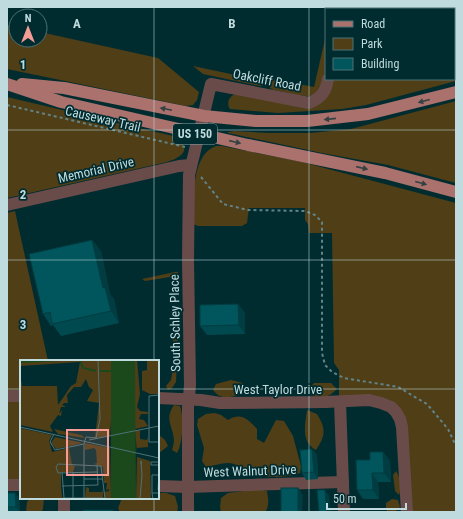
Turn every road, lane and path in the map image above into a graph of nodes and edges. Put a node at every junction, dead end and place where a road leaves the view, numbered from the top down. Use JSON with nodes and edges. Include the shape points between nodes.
{"nodes":[{"id":1,"x":328,"y":80,"type":"edge"},
{"id":2,"x":7,"y":83,"type":"edge"},
{"id":3,"x":211,"y":84,"type":"joint"},
{"id":4,"x":456,"y":92,"type":"edge"},
{"id":5,"x":7,"y":105,"type":"edge"},
{"id":6,"x":204,"y":116,"type":"junction"},
{"id":7,"x":199,"y":134,"type":"junction"},
{"id":8,"x":195,"y":150,"type":"junction"},
{"id":9,"x":191,"y":165,"type":"junction"},
{"id":10,"x":456,"y":192,"type":"edge"},
{"id":11,"x":7,"y":205,"type":"edge"},
{"id":12,"x":7,"y":396,"type":"edge"},
{"id":13,"x":20,"y":396,"type":"edge"},
{"id":14,"x":159,"y":398,"type":"edge"},
{"id":15,"x":189,"y":399,"type":"junction"},
{"id":16,"x":340,"y":402,"type":"junction"},
{"id":17,"x":456,"y":446,"type":"edge"},
{"id":18,"x":343,"y":482,"type":"junction"},
{"id":19,"x":7,"y":485,"type":"edge"},
{"id":20,"x":20,"y":485,"type":"edge"},
{"id":21,"x":159,"y":486,"type":"edge"},
{"id":22,"x":188,"y":487,"type":"junction"},
{"id":23,"x":64,"y":499,"type":"edge"},
{"id":24,"x":64,"y":512,"type":"edge"},
{"id":25,"x":188,"y":512,"type":"edge"},
{"id":26,"x":344,"y":512,"type":"edge"},
{"id":27,"x":407,"y":512,"type":"edge"}],
"edges":[{"from":1,"to":3,"type":"street","name":"Oakcliff Road","via":[[323,94],[309,103]]},
{"from":6,"to":2,"type":"main road","number":"US 150","one_way":true,"via":[[64,88]]},
{"from":2,"to":7,"type":"main road","number":"US 150","via":[[61,102]]},
{"from":3,"to":6,"type":"street","name":"South Schley Place"},
{"from":4,"to":6,"type":"main road","number":"US 150","one_way":true,"via":[[391,110],[307,121],[256,121]]},
{"from":5,"to":8,"type":"path","name":"Causeway Trail"},
{"from":6,"to":7,"type":"street","name":"South Schley Place"},
{"from":7,"to":8,"type":"street","name":"South Schley Place"},
{"from":7,"to":10,"type":"main road","number":"US 150","one_way":true,"via":[[386,173]]},
{"from":8,"to":9,"type":"street","name":"South Schley Place"},
{"from":9,"to":11,"type":"street","name":"Memorial Drive"},
{"from":9,"to":15,"type":"street","name":"South Schley Place","via":[[188,196]]},
{"from":9,"to":17,"type":"path","via":[[223,204],[248,210],[305,211],[315,215],[322,222],[322,353],[325,365],[344,378],[398,387],[427,404],[448,429]]},
{"from":12,"to":13,"type":"street"},
{"from":14,"to":15,"type":"street","name":"West Taylor Drive"},
{"from":15,"to":16,"type":"street","name":"West Taylor Drive","via":[[220,403]]},
{"from":15,"to":22,"type":"street","name":"South Schley Place"},
{"from":16,"to":18,"type":"street"},
{"from":16,"to":27,"type":"street","name":"West Taylor Drive","via":[[368,400],[381,403],[391,407],[400,418]]},
{"from":18,"to":22,"type":"street","name":"West Walnut Drive"},
{"from":18,"to":26,"type":"street"},
{"from":19,"to":20,"type":"street"},
{"from":21,"to":22,"type":"street","name":"West Walnut Drive"},
{"from":22,"to":25,"type":"street","name":"South Schley Place"},
{"from":23,"to":24,"type":"street"}]}
